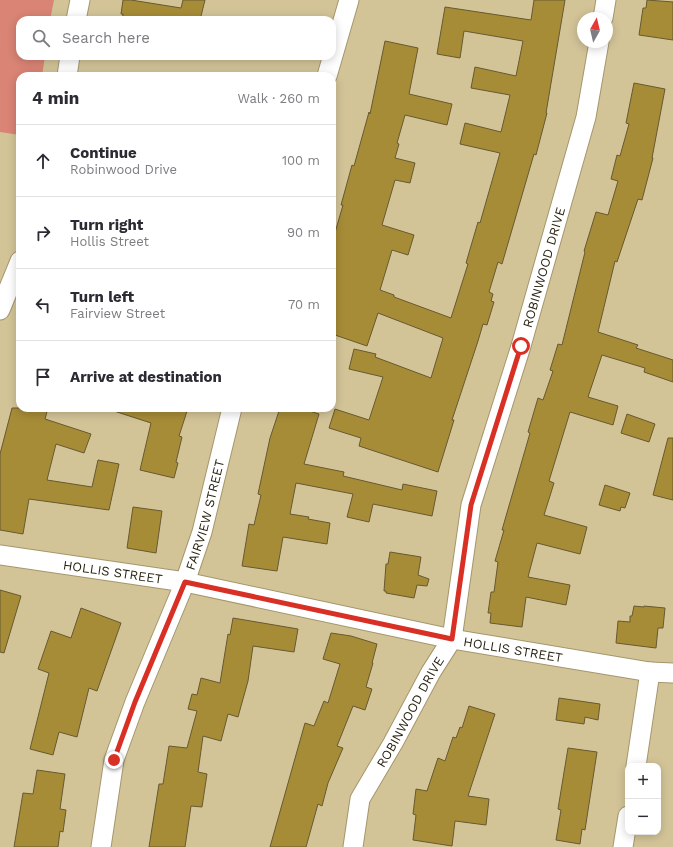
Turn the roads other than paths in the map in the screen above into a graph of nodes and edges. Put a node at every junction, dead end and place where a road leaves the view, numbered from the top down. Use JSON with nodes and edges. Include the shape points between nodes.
{"nodes":[{"id":1,"x":80,"y":0,"type":"edge"},
{"id":2,"x":349,"y":0,"type":"edge"},
{"id":3,"x":606,"y":0,"type":"edge"},
{"id":4,"x":604,"y":12,"type":"edge"},
{"id":5,"x":77,"y":16,"type":"edge"},
{"id":6,"x":336,"y":45,"type":"edge"},
{"id":7,"x":598,"y":48,"type":"edge"},
{"id":8,"x":69,"y":60,"type":"edge"},
{"id":9,"x":332,"y":60,"type":"edge"},
{"id":10,"x":68,"y":72,"type":"edge"},
{"id":11,"x":328,"y":72,"type":"edge"},
{"id":12,"x":16,"y":271,"type":"edge"},
{"id":13,"x":0,"y":310,"type":"edge"},
{"id":14,"x":231,"y":412,"type":"edge"},
{"id":15,"x":0,"y":555,"type":"edge"},
{"id":16,"x":185,"y":582,"type":"junction"},
{"id":17,"x":452,"y":639,"type":"junction"},
{"id":18,"x":650,"y":672,"type":"junction"},
{"id":19,"x":673,"y":673,"type":"edge"},
{"id":20,"x":636,"y":763,"type":"edge"},
{"id":21,"x":625,"y":835,"type":"edge"},
{"id":22,"x":101,"y":847,"type":"edge"},
{"id":23,"x":353,"y":847,"type":"edge"},
{"id":24,"x":623,"y":847,"type":"edge"}],
"edges":[{"from":1,"to":5,"type":"street"},
{"from":2,"to":6,"type":"street"},
{"from":3,"to":4,"type":"street"},
{"from":7,"to":17,"type":"street","name":"ROBINWOOD DRIVE","via":[[586,117],[521,346],[471,505]]},
{"from":8,"to":10,"type":"street"},
{"from":9,"to":11,"type":"street"},
{"from":12,"to":13,"type":"street"},
{"from":14,"to":16,"type":"street","name":"FAIRVIEW STREET","via":[[202,532]]},
{"from":15,"to":16,"type":"street","name":"HOLLIS STREET"},
{"from":16,"to":17,"type":"street","name":"HOLLIS STREET"},
{"from":16,"to":22,"type":"street","name":"FAIRVIEW STREET","via":[[114,760]]},
{"from":17,"to":18,"type":"street","name":"HOLLIS STREET"},
{"from":17,"to":23,"type":"street","name":"ROBINWOOD DRIVE","via":[[360,799]]},
{"from":18,"to":19,"type":"street","name":"HOLLIS STREET"},
{"from":18,"to":20,"type":"street"},
{"from":21,"to":24,"type":"street"}]}
